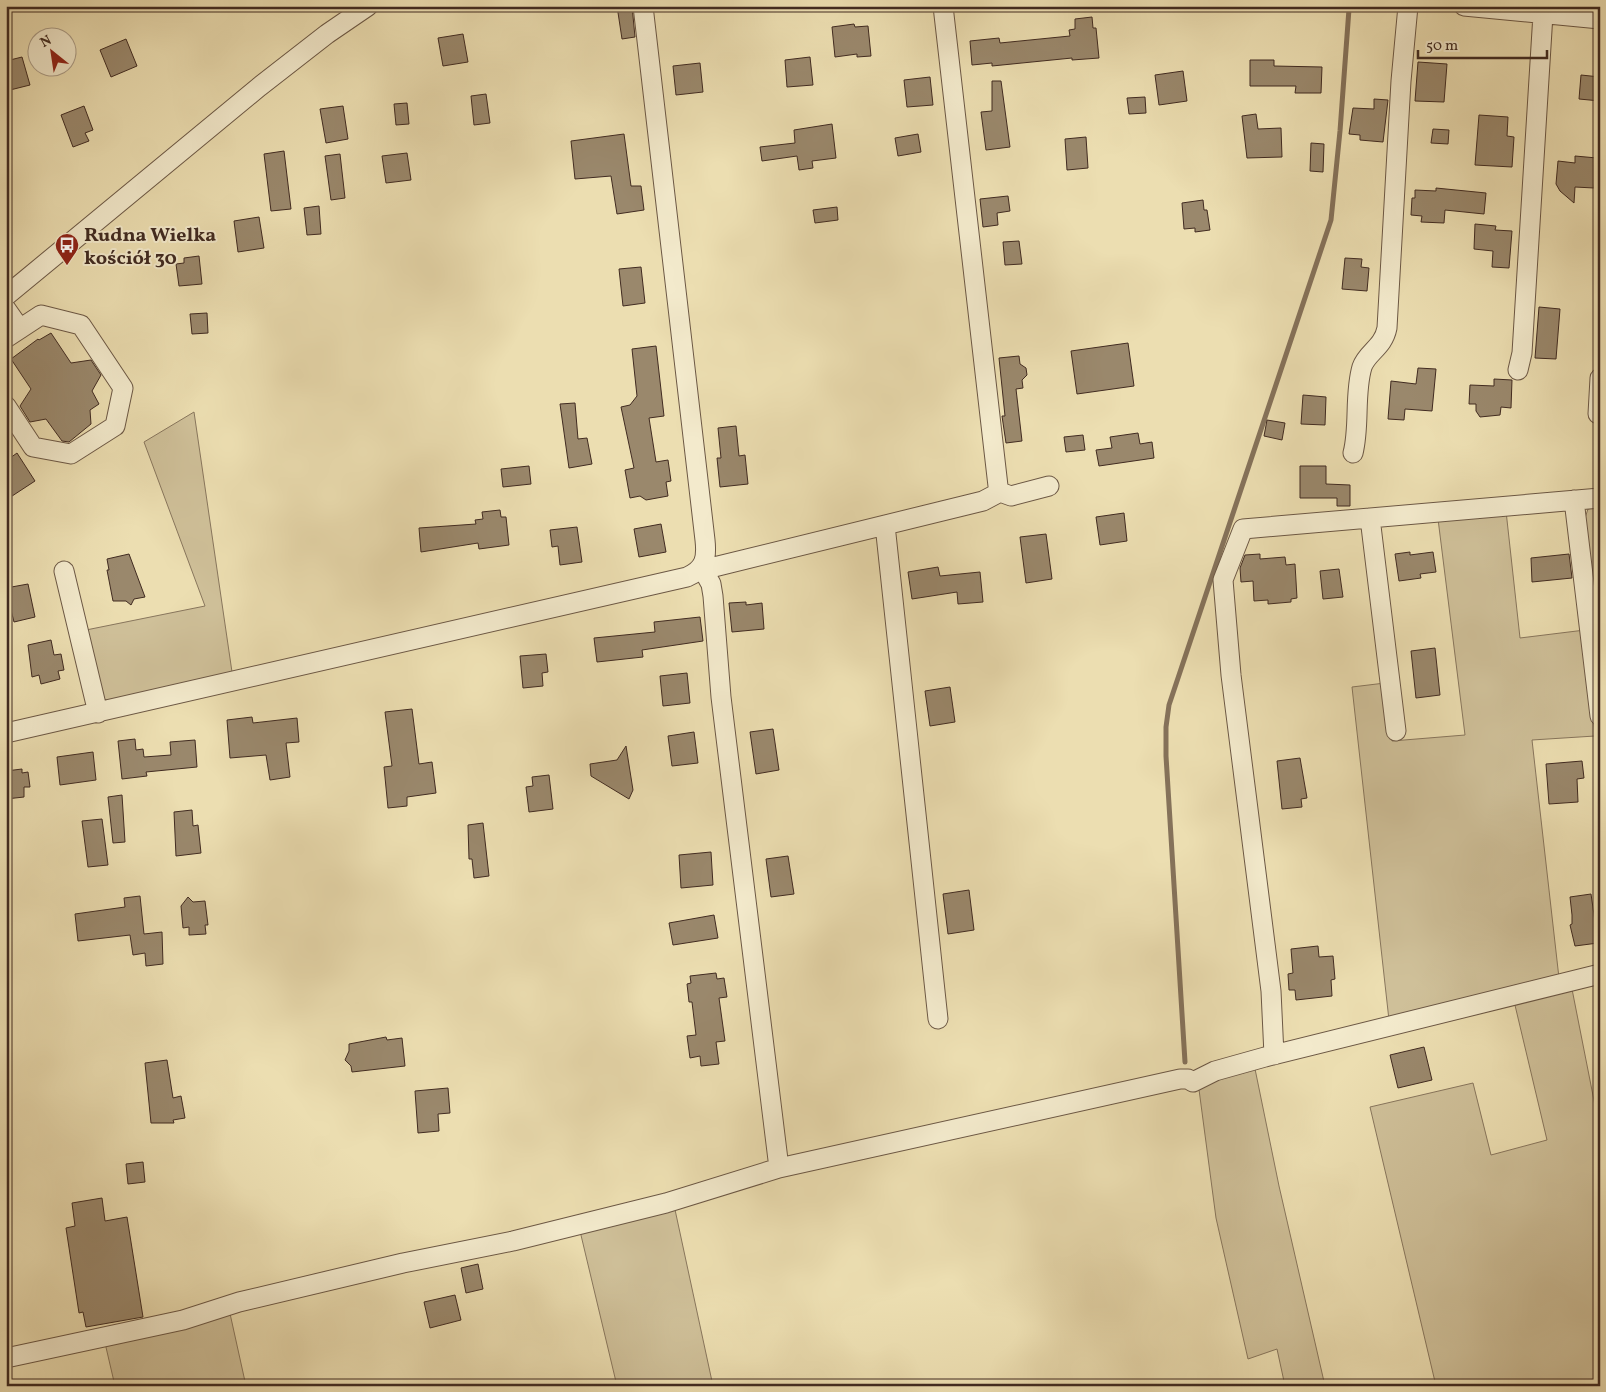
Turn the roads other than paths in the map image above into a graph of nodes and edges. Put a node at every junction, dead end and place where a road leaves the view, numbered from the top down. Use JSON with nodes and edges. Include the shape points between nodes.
{"nodes":[{"id":1,"x":368,"y":6,"type":"edge"},
{"id":2,"x":644,"y":6,"type":"edge"},
{"id":3,"x":942,"y":6,"type":"edge"},
{"id":4,"x":1408,"y":6,"type":"edge"},
{"id":5,"x":1464,"y":6,"type":"edge"},
{"id":6,"x":1543,"y":14,"type":"junction"},
{"id":7,"x":1600,"y":19,"type":"edge"},
{"id":8,"x":6,"y":296,"type":"edge"},
{"id":9,"x":6,"y":309,"type":"edge"},
{"id":10,"x":13,"y":333,"type":"edge"},
{"id":11,"x":1518,"y":370,"type":"dead end"},
{"id":12,"x":1600,"y":378,"type":"edge"},
{"id":13,"x":6,"y":406,"type":"edge"},
{"id":14,"x":1598,"y":414,"type":"dead end"},
{"id":15,"x":1354,"y":454,"type":"dead end"},
{"id":16,"x":1049,"y":486,"type":"dead end"},
{"id":17,"x":1000,"y":492,"type":"junction"},
{"id":18,"x":1600,"y":498,"type":"edge"},
{"id":19,"x":1574,"y":500,"type":"junction"},
{"id":20,"x":1370,"y":518,"type":"junction"},
{"id":21,"x":885,"y":525,"type":"junction"},
{"id":22,"x":702,"y":568,"type":"junction"},
{"id":23,"x":64,"y":571,"type":"dead end"},
{"id":24,"x":98,"y":713,"type":"junction"},
{"id":25,"x":1600,"y":716,"type":"edge"},
{"id":26,"x":1396,"y":731,"type":"dead end"},
{"id":27,"x":6,"y":733,"type":"edge"},
{"id":28,"x":1600,"y":974,"type":"edge"},
{"id":29,"x":938,"y":1019,"type":"dead end"},
{"id":30,"x":1274,"y":1055,"type":"junction"},
{"id":31,"x":779,"y":1168,"type":"junction"},
{"id":32,"x":6,"y":1358,"type":"edge"}],
"edges":[{"from":1,"to":8,"type":"street","via":[[259,87]]},
{"from":2,"to":22,"type":"street","via":[[705,540],[706,560]]},
{"from":3,"to":17,"type":"street"},
{"from":4,"to":15,"type":"street","via":[[1387,328],[1384,340],[1363,365]]},
{"from":5,"to":6,"type":"street"},
{"from":6,"to":7,"type":"street"},
{"from":6,"to":11,"type":"street","via":[[1522,354]]},
{"from":9,"to":10,"type":"street"},
{"from":10,"to":13,"type":"street","via":[[41,315],[82,325],[123,388],[115,426],[71,454],[33,446]]},
{"from":12,"to":14,"type":"street"},
{"from":16,"to":17,"type":"street","via":[[1011,496]]},
{"from":17,"to":21,"type":"street","via":[[983,502]]},
{"from":18,"to":19,"type":"street"},
{"from":19,"to":20,"type":"street"},
{"from":19,"to":25,"type":"street"},
{"from":20,"to":26,"type":"street"},
{"from":20,"to":30,"type":"street","via":[[1243,529],[1223,580],[1231,675],[1271,991]]},
{"from":21,"to":22,"type":"street"},
{"from":21,"to":29,"type":"street"},
{"from":22,"to":24,"type":"street","via":[[688,577]]},
{"from":22,"to":31,"type":"street","via":[[714,596],[721,697]]},
{"from":23,"to":24,"type":"street"},
{"from":24,"to":27,"type":"street"},
{"from":28,"to":30,"type":"street"},
{"from":30,"to":31,"type":"street","via":[[1215,1071],[1194,1082],[1180,1079],[1111,1093]]},
{"from":31,"to":32,"type":"street","via":[[666,1203],[514,1241],[403,1263],[239,1302],[183,1320]]}]}
